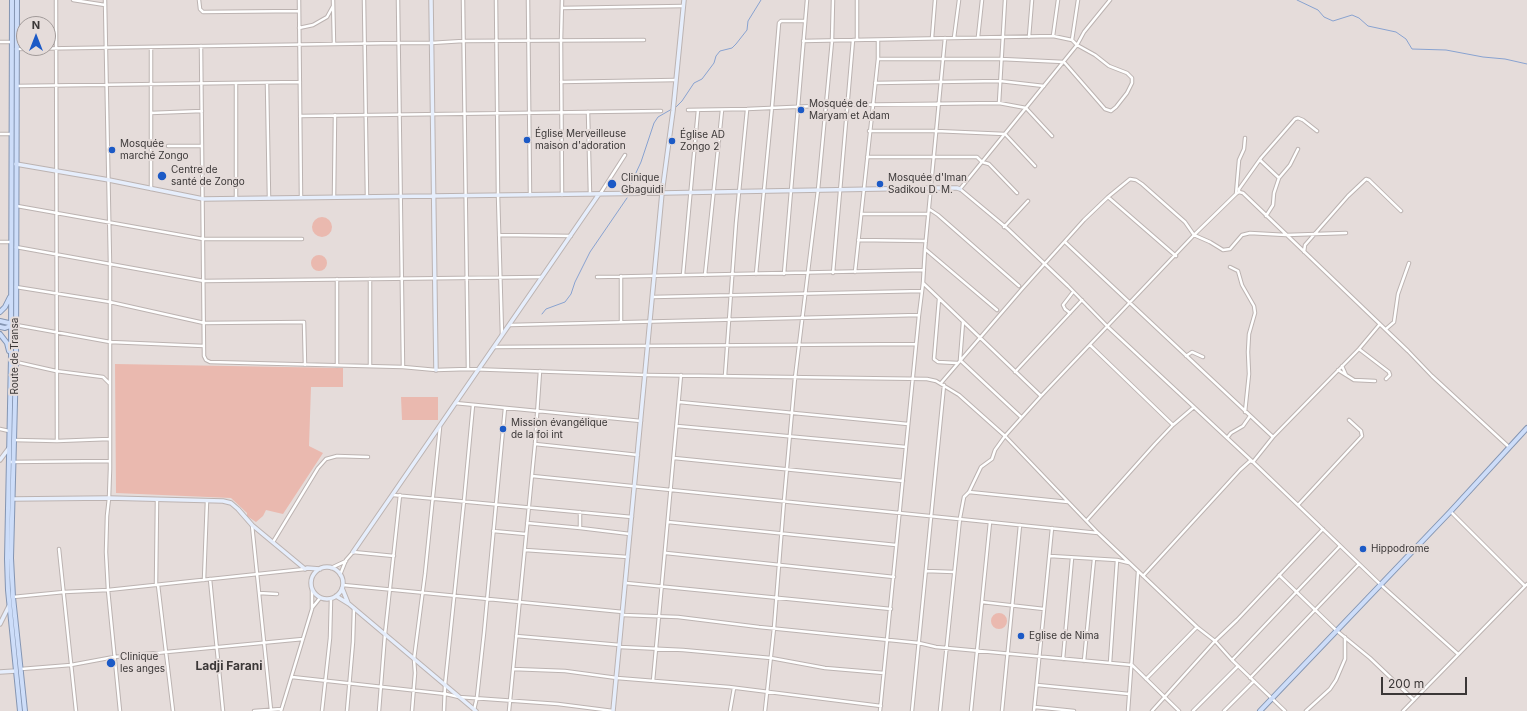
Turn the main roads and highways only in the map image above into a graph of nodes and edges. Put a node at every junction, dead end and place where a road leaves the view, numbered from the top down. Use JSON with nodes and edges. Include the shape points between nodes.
{"nodes":[{"id":1,"x":12,"y":0,"type":"edge"},
{"id":2,"x":17,"y":0,"type":"edge"},
{"id":3,"x":11,"y":295,"type":"junction"},
{"id":4,"x":0,"y":312,"type":"edge"},
{"id":5,"x":0,"y":321,"type":"edge"},
{"id":6,"x":12,"y":325,"type":"junction"},
{"id":7,"x":0,"y":327,"type":"edge"},
{"id":8,"x":0,"y":334,"type":"edge"},
{"id":9,"x":11,"y":356,"type":"junction"},
{"id":10,"x":1527,"y":428,"type":"edge"},
{"id":11,"x":11,"y":462,"type":"junction"},
{"id":12,"x":11,"y":597,"type":"junction"},
{"id":13,"x":20,"y":711,"type":"edge"},
{"id":14,"x":25,"y":711,"type":"edge"},
{"id":15,"x":1260,"y":711,"type":"edge"}],
"edges":[{"from":1,"to":3,"type":"main road","name":"Route de Transa"},
{"from":2,"to":6,"type":"main road","name":"Route de Transa","via":[[16,287]]},
{"from":3,"to":4,"type":"main road"},
{"from":3,"to":6,"type":"main road","name":"Route de Transa"},
{"from":5,"to":6,"type":"main road"},
{"from":6,"to":7,"type":"main road"},
{"from":6,"to":9,"type":"main road","name":"Route de Transa"},
{"from":6,"to":11,"type":"main road","name":"Route de Transa","via":[[16,362]]},
{"from":8,"to":9,"type":"main road","via":[[7,343]]},
{"from":9,"to":11,"type":"main road","name":"Route de Transa"},
{"from":10,"to":15,"type":"main road"},
{"from":11,"to":12,"type":"main road","name":"Route de Transa"},
{"from":11,"to":12,"type":"main road","name":"Route de Transa","via":[[7,549]]},
{"from":12,"to":13,"type":"main road","name":"Route de Transa","via":[[8,612]]},
{"from":12,"to":14,"type":"main road","name":"Route de Transa"}]}
